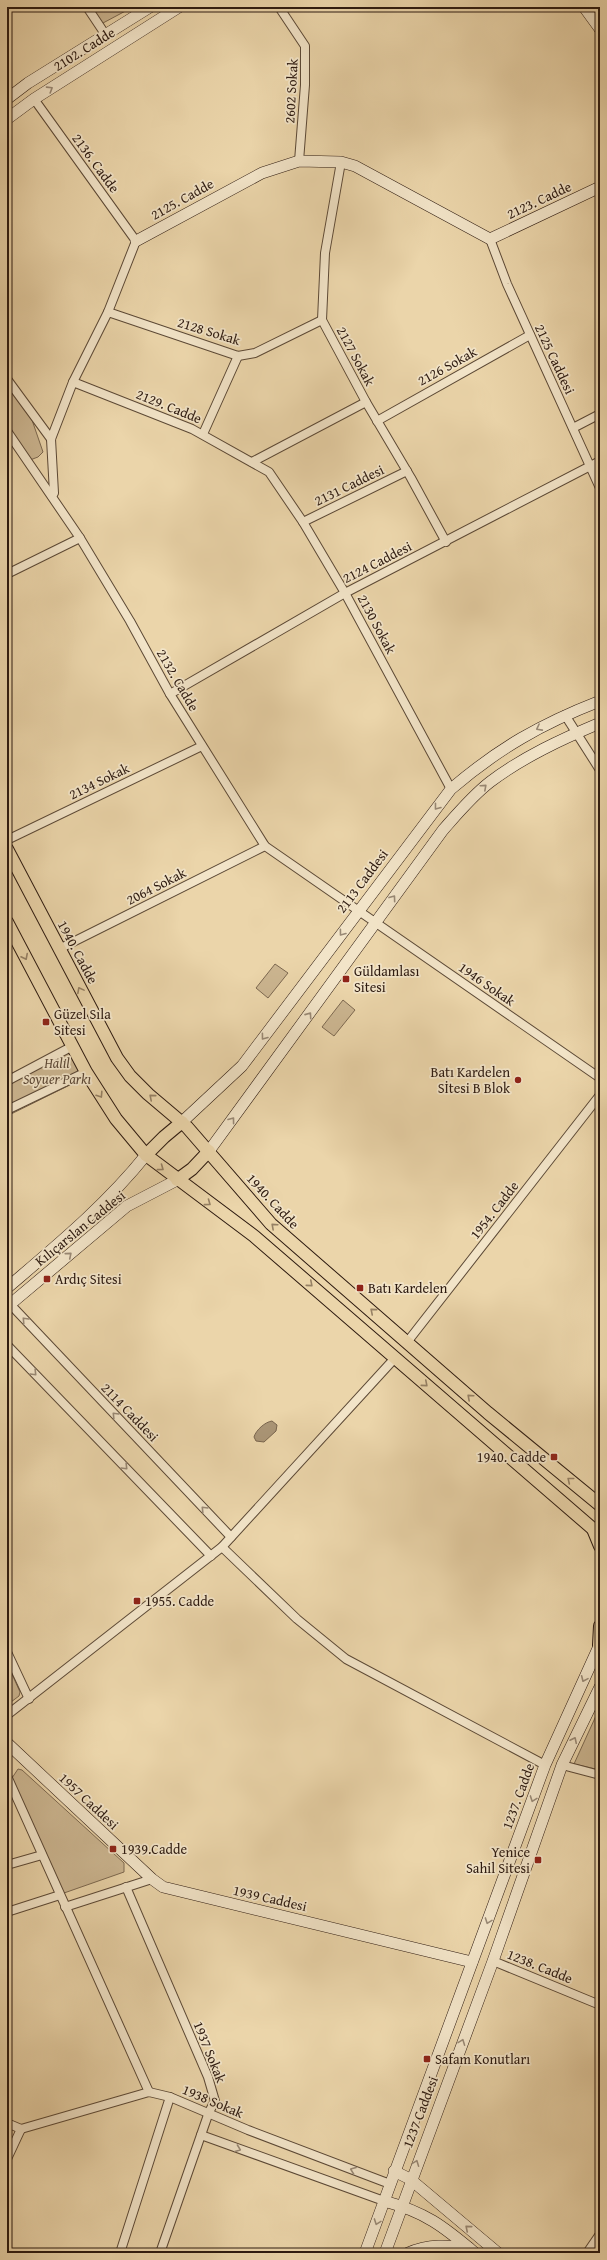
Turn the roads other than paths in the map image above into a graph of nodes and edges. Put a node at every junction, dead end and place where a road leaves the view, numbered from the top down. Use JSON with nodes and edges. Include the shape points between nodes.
{"nodes":[{"id":1,"x":87,"y":7,"type":"edge"},
{"id":2,"x":150,"y":7,"type":"edge"},
{"id":3,"x":179,"y":7,"type":"edge"},
{"id":4,"x":279,"y":7,"type":"edge"},
{"id":5,"x":584,"y":7,"type":"edge"},
{"id":6,"x":600,"y":29,"type":"edge"},
{"id":7,"x":105,"y":34,"type":"junction"},
{"id":8,"x":7,"y":99,"type":"edge"},
{"id":9,"x":34,"y":99,"type":"junction"},
{"id":10,"x":7,"y":120,"type":"edge"},
{"id":11,"x":299,"y":161,"type":"junction"},
{"id":12,"x":341,"y":162,"type":"junction"},
{"id":13,"x":600,"y":187,"type":"edge"},
{"id":14,"x":490,"y":239,"type":"junction"},
{"id":15,"x":136,"y":241,"type":"junction"},
{"id":16,"x":108,"y":312,"type":"junction"},
{"id":17,"x":322,"y":320,"type":"junction"},
{"id":18,"x":530,"y":335,"type":"junction"},
{"id":19,"x":238,"y":356,"type":"junction"},
{"id":20,"x":7,"y":379,"type":"edge"},
{"id":21,"x":73,"y":382,"type":"junction"},
{"id":22,"x":366,"y":402,"type":"junction"},
{"id":23,"x":600,"y":414,"type":"edge"},
{"id":24,"x":377,"y":421,"type":"junction"},
{"id":25,"x":573,"y":428,"type":"junction"},
{"id":26,"x":7,"y":432,"type":"edge"},
{"id":27,"x":203,"y":434,"type":"junction"},
{"id":28,"x":51,"y":439,"type":"junction"},
{"id":29,"x":252,"y":462,"type":"junction"},
{"id":30,"x":600,"y":462,"type":"edge"},
{"id":31,"x":590,"y":466,"type":"junction"},
{"id":32,"x":407,"y":471,"type":"junction"},
{"id":33,"x":600,"y":488,"type":"edge"},
{"id":34,"x":52,"y":496,"type":"junction"},
{"id":35,"x":303,"y":522,"type":"junction"},
{"id":36,"x":80,"y":538,"type":"junction"},
{"id":37,"x":446,"y":542,"type":"junction"},
{"id":38,"x":7,"y":574,"type":"edge"},
{"id":39,"x":345,"y":593,"type":"junction"},
{"id":40,"x":170,"y":694,"type":"junction"},
{"id":41,"x":600,"y":701,"type":"edge"},
{"id":42,"x":565,"y":715,"type":"junction"},
{"id":43,"x":600,"y":723,"type":"edge"},
{"id":44,"x":576,"y":733,"type":"junction"},
{"id":45,"x":202,"y":746,"type":"junction"},
{"id":46,"x":600,"y":770,"type":"edge"},
{"id":47,"x":451,"y":789,"type":"junction"},
{"id":48,"x":7,"y":840,"type":"edge"},
{"id":49,"x":265,"y":846,"type":"junction"},
{"id":50,"x":7,"y":849,"type":"edge"},
{"id":51,"x":359,"y":910,"type":"junction"},
{"id":52,"x":7,"y":922,"type":"edge"},
{"id":53,"x":376,"y":922,"type":"junction"},
{"id":54,"x":59,"y":949,"type":"junction"},
{"id":55,"x":71,"y":1047,"type":"junction"},
{"id":56,"x":86,"y":1072,"type":"junction"},
{"id":57,"x":600,"y":1078,"type":"edge"},
{"id":58,"x":7,"y":1081,"type":"edge"},
{"id":59,"x":600,"y":1095,"type":"edge"},
{"id":60,"x":7,"y":1110,"type":"edge"},
{"id":61,"x":182,"y":1122,"type":"junction"},
{"id":62,"x":209,"y":1151,"type":"junction"},
{"id":63,"x":146,"y":1156,"type":"junction"},
{"id":64,"x":177,"y":1180,"type":"junction"},
{"id":65,"x":7,"y":1288,"type":"edge"},
{"id":66,"x":9,"y":1306,"type":"edge"},
{"id":67,"x":408,"y":1341,"type":"junction"},
{"id":68,"x":7,"y":1345,"type":"edge"},
{"id":69,"x":395,"y":1358,"type":"junction"},
{"id":70,"x":600,"y":1505,"type":"edge"},
{"id":71,"x":597,"y":1532,"type":"edge"},
{"id":72,"x":231,"y":1537,"type":"junction"},
{"id":73,"x":600,"y":1546,"type":"edge"},
{"id":74,"x":222,"y":1547,"type":"junction"},
{"id":75,"x":212,"y":1556,"type":"junction"},
{"id":76,"x":600,"y":1626,"type":"edge"},
{"id":77,"x":600,"y":1644,"type":"edge"},
{"id":78,"x":7,"y":1652,"type":"edge"},
{"id":79,"x":600,"y":1686,"type":"edge"},
{"id":80,"x":29,"y":1699,"type":"junction"},
{"id":81,"x":7,"y":1715,"type":"edge"},
{"id":82,"x":7,"y":1743,"type":"edge"},
{"id":83,"x":546,"y":1765,"type":"junction"},
{"id":84,"x":562,"y":1766,"type":"junction"},
{"id":85,"x":600,"y":1775,"type":"edge"},
{"id":86,"x":7,"y":1776,"type":"edge"},
{"id":87,"x":42,"y":1855,"type":"junction"},
{"id":88,"x":7,"y":1866,"type":"edge"},
{"id":89,"x":152,"y":1879,"type":"junction"},
{"id":90,"x":126,"y":1887,"type":"junction"},
{"id":91,"x":60,"y":1895,"type":"junction"},
{"id":92,"x":66,"y":1907,"type":"junction"},
{"id":93,"x":7,"y":1912,"type":"edge"},
{"id":94,"x":493,"y":1961,"type":"junction"},
{"id":95,"x":472,"y":1962,"type":"junction"},
{"id":96,"x":600,"y":2005,"type":"edge"},
{"id":97,"x":149,"y":2092,"type":"junction"},
{"id":98,"x":170,"y":2097,"type":"junction"},
{"id":99,"x":209,"y":2112,"type":"junction"},
{"id":100,"x":7,"y":2123,"type":"edge"},
{"id":101,"x":21,"y":2129,"type":"junction"},
{"id":102,"x":201,"y":2134,"type":"junction"},
{"id":103,"x":7,"y":2159,"type":"edge"},
{"id":104,"x":394,"y":2171,"type":"junction"},
{"id":105,"x":410,"y":2179,"type":"junction"},
{"id":106,"x":390,"y":2184,"type":"junction"},
{"id":107,"x":384,"y":2202,"type":"junction"},
{"id":108,"x":402,"y":2206,"type":"junction"},
{"id":109,"x":600,"y":2234,"type":"edge"},
{"id":110,"x":472,"y":2251,"type":"edge"},
{"id":111,"x":120,"y":2253,"type":"edge"},
{"id":112,"x":160,"y":2253,"type":"edge"},
{"id":113,"x":365,"y":2253,"type":"edge"},
{"id":114,"x":385,"y":2253,"type":"edge"},
{"id":115,"x":408,"y":2253,"type":"edge"},
{"id":116,"x":498,"y":2253,"type":"edge"},
{"id":117,"x":587,"y":2253,"type":"edge"}],
"edges":[{"from":1,"to":7,"type":"street"},
{"from":2,"to":7,"type":"street","name":"2102. Cadde"},
{"from":9,"to":3,"type":"street","name":"2102. Cadde","one_way":true},
{"from":4,"to":11,"type":"street","name":"2602 Sokak","via":[[305,46],[305,85]]},
{"from":5,"to":6,"type":"street"},
{"from":7,"to":8,"type":"street","name":"2102. Cadde"},
{"from":9,"to":10,"type":"street","name":"2102. Cadde"},
{"from":9,"to":15,"type":"street","name":"2136. Cadde"},
{"from":11,"to":12,"type":"street","name":"2125. Cadde"},
{"from":11,"to":15,"type":"street","name":"2125. Cadde","via":[[262,173]]},
{"from":12,"to":14,"type":"street","name":"2125. Cadde","via":[[366,170]]},
{"from":12,"to":17,"type":"street","name":"2127 Sokak","via":[[325,253]]},
{"from":13,"to":14,"type":"street","name":"2123. Cadde"},
{"from":14,"to":18,"type":"street","name":"2125 Caddesi"},
{"from":15,"to":16,"type":"street"},
{"from":16,"to":19,"type":"street","name":"2128 Sokak"},
{"from":16,"to":21,"type":"street"},
{"from":17,"to":19,"type":"street","name":"2128 Sokak","via":[[254,353]]},
{"from":17,"to":22,"type":"street","name":"2127 Sokak"},
{"from":18,"to":24,"type":"street","name":"2126 Sokak"},
{"from":18,"to":25,"type":"street","name":"2125 Caddesi"},
{"from":19,"to":27,"type":"street"},
{"from":20,"to":28,"type":"street"},
{"from":21,"to":27,"type":"street","name":"2129. Cadde"},
{"from":21,"to":28,"type":"street"},
{"from":22,"to":24,"type":"street","name":"2127 Sokak"},
{"from":22,"to":29,"type":"street"},
{"from":23,"to":25,"type":"street"},
{"from":24,"to":32,"type":"street","name":"2127 Sokak"},
{"from":25,"to":31,"type":"street","name":"2125 Caddesi"},
{"from":26,"to":34,"type":"street","name":"2132. Cadde"},
{"from":27,"to":29,"type":"street","name":"2129. Cadde"},
{"from":28,"to":34,"type":"street","via":[[54,494]]},
{"from":29,"to":35,"type":"street","name":"2130 Sokak","via":[[269,472]]},
{"from":30,"to":31,"type":"street","name":"2124 Caddesi"},
{"from":31,"to":33,"type":"street","name":"2125 Caddesi"},
{"from":31,"to":37,"type":"street","name":"2124 Caddesi"},
{"from":32,"to":35,"type":"street","name":"2131 Caddesi"},
{"from":32,"to":37,"type":"street","name":"2127 Sokak"},
{"from":34,"to":36,"type":"street","name":"2132. Cadde"},
{"from":35,"to":39,"type":"street","name":"2130 Sokak"},
{"from":36,"to":38,"type":"street"},
{"from":36,"to":40,"type":"street","name":"2132. Cadde"},
{"from":37,"to":39,"type":"street","name":"2124 Caddesi"},
{"from":39,"to":40,"type":"street","name":"2124 Caddesi"},
{"from":39,"to":47,"type":"street","name":"2130 Sokak"},
{"from":40,"to":45,"type":"street","name":"2132. Cadde"},
{"from":41,"to":42,"type":"street","name":"2113 Caddesi"},
{"from":42,"to":44,"type":"street"},
{"from":42,"to":47,"type":"street","name":"2113 Caddesi","one_way":true,"via":[[514,741]]},
{"from":43,"to":44,"type":"street"},
{"from":44,"to":46,"type":"street"},
{"from":53,"to":44,"type":"street","one_way":true,"via":[[443,830],[470,800],[519,762]]},
{"from":45,"to":48,"type":"street","name":"2134 Sokak"},
{"from":45,"to":49,"type":"street","name":"2132. Cadde"},
{"from":47,"to":51,"type":"street","name":"2113 Caddesi","one_way":true},
{"from":49,"to":51,"type":"street","name":"2132. Cadde"},
{"from":49,"to":54,"type":"street","name":"2064 Sokak"},
{"from":50,"to":54,"type":"main road","name":"1940. Cadde"},
{"from":51,"to":53,"type":"street","name":"1946 Sokak"},
{"from":51,"to":61,"type":"street","name":"2113 Caddesi","one_way":true,"via":[[242,1066]]},
{"from":52,"to":55,"type":"main road","one_way":true},
{"from":53,"to":57,"type":"street","name":"1946 Sokak"},
{"from":62,"to":53,"type":"street","one_way":true},
{"from":61,"to":54,"type":"main road","name":"1940. Cadde","one_way":true,"via":[[148,1094],[117,1058]]},
{"from":55,"to":56,"type":"main road"},
{"from":55,"to":58,"type":"street"},
{"from":56,"to":60,"type":"street"},
{"from":56,"to":63,"type":"main road","one_way":true,"via":[[116,1119]]},
{"from":59,"to":67,"type":"street","name":"1954. Cadde"},
{"from":61,"to":62,"type":"main road","name":"1940. Cadde"},
{"from":61,"to":63,"type":"main road"},
{"from":62,"to":64,"type":"main road"},
{"from":67,"to":62,"type":"main road","name":"1940. Cadde","one_way":true,"via":[[271,1224]]},
{"from":63,"to":64,"type":"main road","one_way":true},
{"from":63,"to":65,"type":"street","name":"Kılıçarslan Caddesi","via":[[112,1195],[77,1229]]},
{"from":66,"to":64,"type":"street","name":"Kılıçarslan Caddesi","one_way":true,"via":[[127,1206]]},
{"from":64,"to":69,"type":"main road","one_way":true,"via":[[254,1236]]},
{"from":72,"to":66,"type":"street","name":"2114 Caddesi","one_way":true},
{"from":70,"to":67,"type":"main road","name":"1940. Cadde","one_way":true,"via":[[488,1413]]},
{"from":68,"to":75,"type":"street","one_way":true},
{"from":69,"to":71,"type":"main road","one_way":true},
{"from":69,"to":72,"type":"street"},
{"from":71,"to":73,"type":"main road"},
{"from":72,"to":74,"type":"street"},
{"from":74,"to":75,"type":"street"},
{"from":74,"to":83,"type":"street","via":[[297,1620],[346,1659]]},
{"from":75,"to":80,"type":"street"},
{"from":76,"to":77,"type":"main road"},
{"from":77,"to":83,"type":"street","name":"1237. Cadde","one_way":true},
{"from":78,"to":80,"type":"street"},
{"from":84,"to":79,"type":"street","one_way":true},
{"from":80,"to":81,"type":"street"},
{"from":82,"to":89,"type":"street","name":"1957 Caddesi"},
{"from":83,"to":95,"type":"street","name":"1237. Cadde","one_way":true},
{"from":84,"to":85,"type":"street"},
{"from":84,"to":94,"type":"street"},
{"from":86,"to":87,"type":"street"},
{"from":87,"to":88,"type":"street"},
{"from":87,"to":91,"type":"street"},
{"from":89,"to":90,"type":"street"},
{"from":89,"to":95,"type":"street","name":"1939 Caddesi","via":[[167,1888]]},
{"from":90,"to":92,"type":"street"},
{"from":90,"to":99,"type":"street","name":"1937 Sokak","via":[[208,2077],[216,2101]]},
{"from":91,"to":92,"type":"street"},
{"from":91,"to":93,"type":"street"},
{"from":92,"to":97,"type":"street"},
{"from":94,"to":96,"type":"street","name":"1238. Cadde"},
{"from":105,"to":94,"type":"street","name":"1237 Caddesi","one_way":true},
{"from":95,"to":104,"type":"street","name":"1237 Caddesi"},
{"from":97,"to":98,"type":"street","name":"1938 Sokak"},
{"from":97,"to":101,"type":"street","name":"1938 Sokak"},
{"from":98,"to":99,"type":"street","name":"1938 Sokak"},
{"from":98,"to":111,"type":"street"},
{"from":99,"to":102,"type":"street","name":"1937 Sokak"},
{"from":106,"to":99,"type":"street","name":"1938 Sokak","one_way":true,"via":[[248,2130]]},
{"from":100,"to":101,"type":"street"},
{"from":101,"to":103,"type":"street"},
{"from":102,"to":107,"type":"street","one_way":true},
{"from":102,"to":112,"type":"street","name":"1937 Sokak"},
{"from":104,"to":105,"type":"street"},
{"from":104,"to":106,"type":"street","name":"1237 Caddesi"},
{"from":105,"to":108,"type":"street","name":"1237 Caddesi"},
{"from":116,"to":105,"type":"street","one_way":true},
{"from":106,"to":107,"type":"street","name":"1237 Caddesi"},
{"from":107,"to":108,"type":"street"},
{"from":107,"to":113,"type":"street","name":"1237 Caddesi","one_way":true},
{"from":108,"to":110,"type":"street","via":[[438,2222]]},
{"from":108,"to":114,"type":"street","name":"1237 Caddesi"},
{"from":109,"to":117,"type":"street"},
{"from":110,"to":115,"type":"street","via":[[444,2245],[421,2247]]}]}
